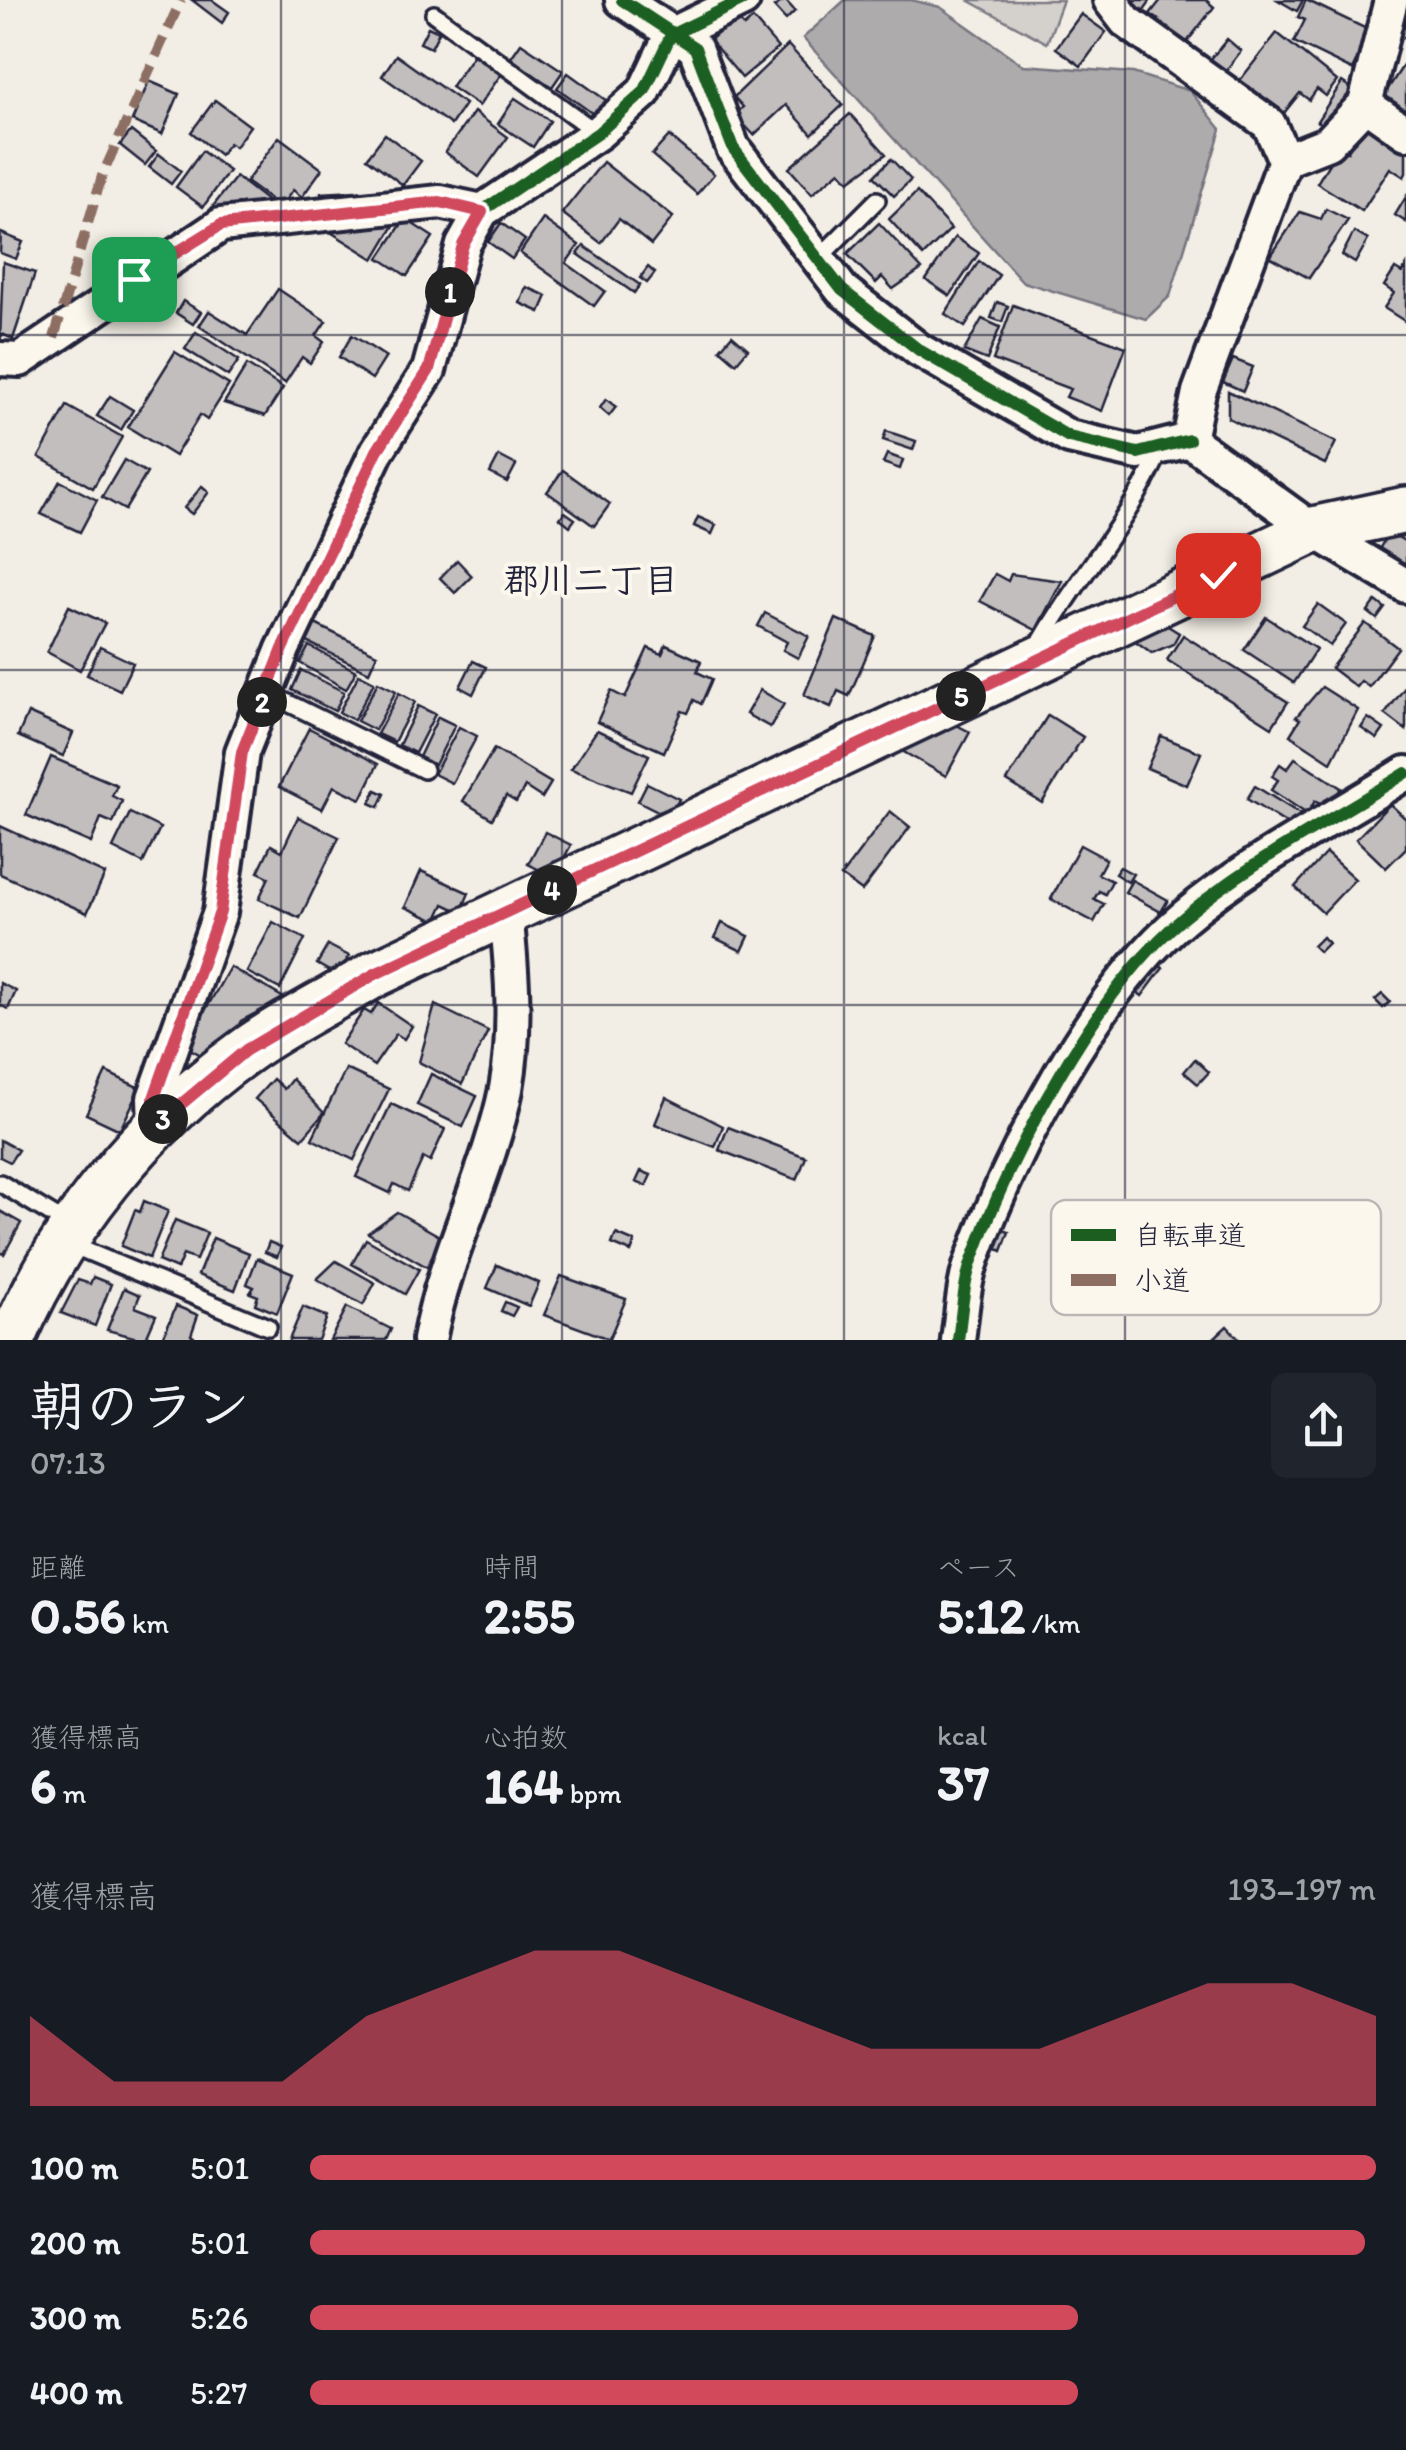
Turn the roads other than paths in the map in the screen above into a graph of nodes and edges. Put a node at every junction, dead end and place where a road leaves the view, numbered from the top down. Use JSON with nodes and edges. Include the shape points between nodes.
{"nodes":[{"id":1,"x":622,"y":0,"type":"edge"},
{"id":2,"x":743,"y":0,"type":"edge"},
{"id":3,"x":1110,"y":0,"type":"edge"},
{"id":4,"x":1392,"y":0,"type":"edge"},
{"id":5,"x":434,"y":14,"type":"dead end"},
{"id":6,"x":671,"y":35,"type":"junction"},
{"id":7,"x":1365,"y":104,"type":"junction"},
{"id":8,"x":1406,"y":133,"type":"edge"},
{"id":9,"x":598,"y":134,"type":"junction"},
{"id":10,"x":1285,"y":160,"type":"junction"},
{"id":11,"x":877,"y":200,"type":"dead end"},
{"id":12,"x":482,"y":212,"type":"junction"},
{"id":13,"x":818,"y":259,"type":"junction"},
{"id":14,"x":0,"y":359,"type":"edge"},
{"id":15,"x":1176,"y":444,"type":"junction"},
{"id":16,"x":1406,"y":510,"type":"edge"},
{"id":17,"x":1313,"y":530,"type":"junction"},
{"id":18,"x":1406,"y":586,"type":"edge"},
{"id":19,"x":1028,"y":665,"type":"junction"},
{"id":20,"x":266,"y":692,"type":"junction"},
{"id":21,"x":424,"y":770,"type":"dead end"},
{"id":22,"x":1406,"y":774,"type":"edge"},
{"id":23,"x":506,"y":912,"type":"junction"},
{"id":24,"x":155,"y":1126,"type":"junction"},
{"id":25,"x":0,"y":1183,"type":"edge"},
{"id":26,"x":68,"y":1234,"type":"junction"},
{"id":27,"x":268,"y":1328,"type":"dead end"},
{"id":28,"x":12,"y":1340,"type":"edge"},
{"id":29,"x":429,"y":1340,"type":"edge"},
{"id":30,"x":958,"y":1340,"type":"edge"}],
"edges":[{"from":1,"to":6,"type":"street"},
{"from":2,"to":6,"type":"street"},
{"from":3,"to":10,"type":"street","via":[[1126,21],[1269,124]]},
{"from":4,"to":7,"type":"street"},
{"from":5,"to":9,"type":"lane"},
{"from":6,"to":9,"type":"street","via":[[644,92]]},
{"from":6,"to":13,"type":"street","via":[[695,48],[733,148]]},
{"from":7,"to":8,"type":"street"},
{"from":7,"to":10,"type":"street","via":[[1328,143]]},
{"from":9,"to":12,"type":"street"},
{"from":10,"to":15,"type":"street"},
{"from":11,"to":13,"type":"lane"},
{"from":12,"to":14,"type":"street","via":[[440,202],[221,225],[20,360]]},
{"from":12,"to":20,"type":"street","via":[[463,245],[429,370],[377,451]]},
{"from":13,"to":15,"type":"street","via":[[842,290],[919,350],[1069,438],[1138,453]]},
{"from":15,"to":17,"type":"street"},
{"from":15,"to":19,"type":"lane"},
{"from":16,"to":17,"type":"main road"},
{"from":17,"to":18,"type":"street"},
{"from":17,"to":19,"type":"main road"},
{"from":19,"to":23,"type":"main road"},
{"from":20,"to":21,"type":"lane"},
{"from":20,"to":24,"type":"street","via":[[242,752],[220,912],[154,1098]]},
{"from":22,"to":30,"type":"street","via":[[1226,883],[1139,958],[1086,1030],[1030,1135],[972,1260]]},
{"from":23,"to":24,"type":"main road","via":[[375,974],[246,1050]]},
{"from":23,"to":29,"type":"street","via":[[516,1006],[505,1091],[436,1298]]},
{"from":24,"to":26,"type":"main road"},
{"from":25,"to":26,"type":"lane"},
{"from":26,"to":27,"type":"lane"},
{"from":26,"to":28,"type":"main road"}]}
